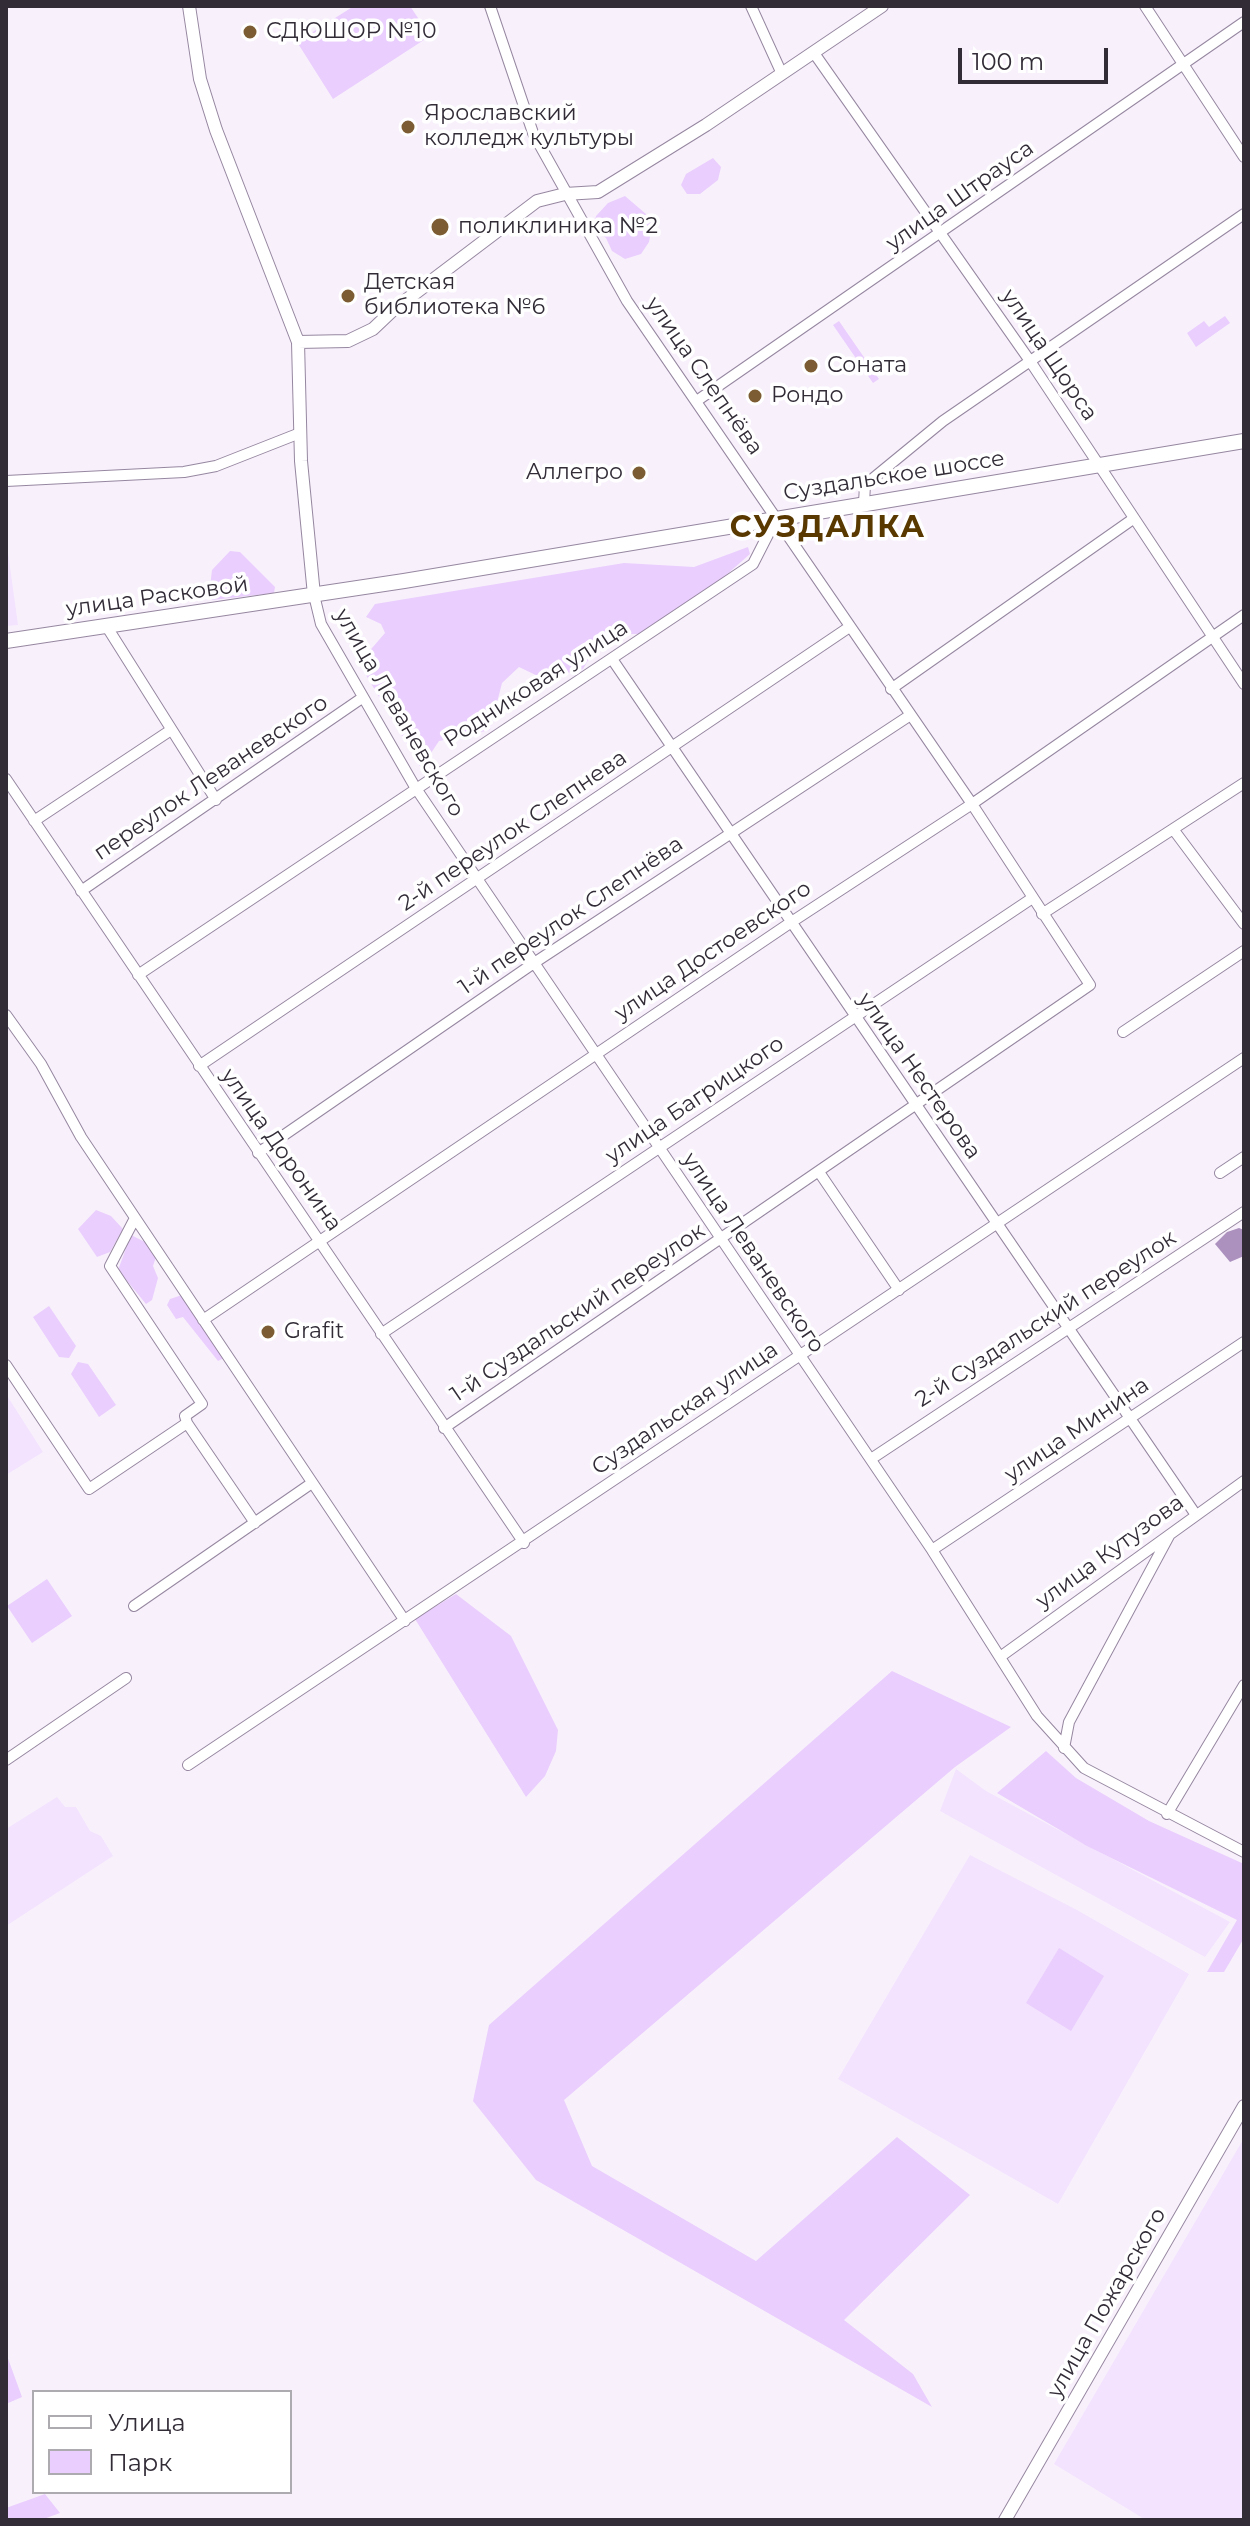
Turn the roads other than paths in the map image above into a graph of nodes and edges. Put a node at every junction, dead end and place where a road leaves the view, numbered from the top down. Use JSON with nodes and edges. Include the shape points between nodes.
{"nodes":[{"id":1,"x":189,"y":6,"type":"edge"},
{"id":2,"x":490,"y":6,"type":"edge"},
{"id":3,"x":751,"y":6,"type":"edge"},
{"id":4,"x":882,"y":6,"type":"edge"},
{"id":5,"x":1145,"y":6,"type":"edge"},
{"id":6,"x":1244,"y":22,"type":"edge"},
{"id":7,"x":814,"y":53,"type":"junction"},
{"id":8,"x":1183,"y":64,"type":"junction"},
{"id":9,"x":782,"y":74,"type":"junction"},
{"id":10,"x":1244,"y":157,"type":"edge"},
{"id":11,"x":565,"y":194,"type":"junction"},
{"id":12,"x":1244,"y":214,"type":"edge"},
{"id":13,"x":942,"y":234,"type":"junction"},
{"id":14,"x":298,"y":342,"type":"junction"},
{"id":15,"x":1030,"y":361,"type":"junction"},
{"id":16,"x":698,"y":400,"type":"junction"},
{"id":17,"x":300,"y":433,"type":"junction"},
{"id":18,"x":1244,"y":441,"type":"edge"},
{"id":19,"x":1099,"y":466,"type":"junction"},
{"id":20,"x":6,"y":481,"type":"edge"},
{"id":21,"x":864,"y":503,"type":"junction"},
{"id":22,"x":777,"y":517,"type":"junction"},
{"id":23,"x":1133,"y":519,"type":"junction"},
{"id":24,"x":314,"y":595,"type":"junction"},
{"id":25,"x":1244,"y":615,"type":"edge"},
{"id":26,"x":107,"y":627,"type":"junction"},
{"id":27,"x":848,"y":628,"type":"junction"},
{"id":28,"x":1213,"y":635,"type":"junction"},
{"id":29,"x":6,"y":641,"type":"edge"},
{"id":30,"x":612,"y":659,"type":"junction"},
{"id":31,"x":1244,"y":684,"type":"edge"},
{"id":32,"x":891,"y":689,"type":"junction"},
{"id":33,"x":362,"y":698,"type":"junction"},
{"id":34,"x":909,"y":716,"type":"junction"},
{"id":35,"x":171,"y":730,"type":"junction"},
{"id":36,"x":671,"y":747,"type":"junction"},
{"id":37,"x":6,"y":779,"type":"edge"},
{"id":38,"x":1244,"y":783,"type":"edge"},
{"id":39,"x":415,"y":787,"type":"junction"},
{"id":40,"x":216,"y":800,"type":"junction"},
{"id":41,"x":972,"y":804,"type":"junction"},
{"id":42,"x":34,"y":821,"type":"junction"},
{"id":43,"x":1173,"y":829,"type":"junction"},
{"id":44,"x":730,"y":834,"type":"junction"},
{"id":45,"x":477,"y":881,"type":"junction"},
{"id":46,"x":81,"y":891,"type":"junction"},
{"id":47,"x":1031,"y":899,"type":"junction"},
{"id":48,"x":1042,"y":914,"type":"junction"},
{"id":49,"x":790,"y":923,"type":"junction"},
{"id":50,"x":1244,"y":924,"type":"edge"},
{"id":51,"x":1244,"y":951,"type":"edge"},
{"id":52,"x":534,"y":963,"type":"junction"},
{"id":53,"x":138,"y":975,"type":"junction"},
{"id":54,"x":1090,"y":985,"type":"joint"},
{"id":55,"x":6,"y":1015,"type":"edge"},
{"id":56,"x":853,"y":1015,"type":"junction"},
{"id":57,"x":1123,"y":1032,"type":"dead end"},
{"id":58,"x":596,"y":1054,"type":"junction"},
{"id":59,"x":1244,"y":1058,"type":"edge"},
{"id":60,"x":199,"y":1066,"type":"junction"},
{"id":61,"x":914,"y":1106,"type":"junction"},
{"id":62,"x":659,"y":1149,"type":"junction"},
{"id":63,"x":258,"y":1153,"type":"junction"},
{"id":64,"x":1244,"y":1157,"type":"edge"},
{"id":65,"x":819,"y":1172,"type":"junction"},
{"id":66,"x":1220,"y":1173,"type":"dead end"},
{"id":67,"x":1244,"y":1212,"type":"edge"},
{"id":68,"x":135,"y":1218,"type":"junction"},
{"id":69,"x":998,"y":1224,"type":"junction"},
{"id":70,"x":721,"y":1240,"type":"junction"},
{"id":71,"x":319,"y":1241,"type":"junction"},
{"id":72,"x":899,"y":1290,"type":"junction"},
{"id":73,"x":203,"y":1320,"type":"junction"},
{"id":74,"x":1069,"y":1329,"type":"junction"},
{"id":75,"x":381,"y":1334,"type":"junction"},
{"id":76,"x":1244,"y":1342,"type":"edge"},
{"id":77,"x":798,"y":1356,"type":"junction"},
{"id":78,"x":6,"y":1365,"type":"edge"},
{"id":79,"x":1130,"y":1418,"type":"junction"},
{"id":80,"x":187,"y":1423,"type":"junction"},
{"id":81,"x":444,"y":1428,"type":"junction"},
{"id":82,"x":871,"y":1459,"type":"junction"},
{"id":83,"x":1244,"y":1481,"type":"edge"},
{"id":84,"x":312,"y":1483,"type":"junction"},
{"id":85,"x":1196,"y":1515,"type":"junction"},
{"id":86,"x":255,"y":1523,"type":"junction"},
{"id":87,"x":1172,"y":1531,"type":"junction"},
{"id":88,"x":524,"y":1543,"type":"junction"},
{"id":89,"x":932,"y":1550,"type":"junction"},
{"id":90,"x":134,"y":1606,"type":"dead end"},
{"id":91,"x":405,"y":1621,"type":"junction"},
{"id":92,"x":1000,"y":1657,"type":"junction"},
{"id":93,"x":126,"y":1678,"type":"dead end"},
{"id":94,"x":1244,"y":1685,"type":"edge"},
{"id":95,"x":1064,"y":1748,"type":"junction"},
{"id":96,"x":6,"y":1760,"type":"edge"},
{"id":97,"x":188,"y":1765,"type":"dead end"},
{"id":98,"x":1167,"y":1814,"type":"junction"},
{"id":99,"x":1244,"y":1852,"type":"edge"},
{"id":100,"x":1244,"y":2106,"type":"edge"},
{"id":101,"x":1005,"y":2520,"type":"edge"}],
"edges":[{"from":1,"to":14,"type":"street","via":[[200,79],[216,130]]},
{"from":2,"to":11,"type":"street","name":"улица Слепнёва","via":[[533,133]]},
{"from":3,"to":9,"type":"street"},
{"from":4,"to":7,"type":"street"},
{"from":5,"to":8,"type":"street"},
{"from":6,"to":8,"type":"street","name":"улица Штрауса"},
{"from":7,"to":9,"type":"street"},
{"from":7,"to":13,"type":"street","name":"улица Щорса"},
{"from":8,"to":10,"type":"street"},
{"from":8,"to":13,"type":"street","name":"улица Штрауса"},
{"from":9,"to":11,"type":"street","via":[[598,192]]},
{"from":11,"to":14,"type":"street","via":[[537,201],[373,329],[348,341]]},
{"from":11,"to":16,"type":"street","name":"улица Слепнёва","via":[[627,301]]},
{"from":12,"to":15,"type":"street"},
{"from":13,"to":15,"type":"street","name":"улица Щорса"},
{"from":13,"to":16,"type":"street","name":"улица Штрауса"},
{"from":14,"to":17,"type":"street"},
{"from":15,"to":19,"type":"street","name":"улица Щорса"},
{"from":15,"to":21,"type":"street","via":[[943,421],[865,485]]},
{"from":16,"to":22,"type":"street","name":"улица Слепнёва"},
{"from":17,"to":20,"type":"street","via":[[216,466],[184,472]]},
{"from":17,"to":24,"type":"street"},
{"from":18,"to":19,"type":"main road","name":"Суздальское шоссе"},
{"from":19,"to":21,"type":"main road","name":"Суздальское шоссе"},
{"from":19,"to":23,"type":"street","name":"улица Щорса"},
{"from":21,"to":22,"type":"main road","name":"Суздальское шоссе"},
{"from":22,"to":24,"type":"main road","name":"Суздальское шоссе"},
{"from":22,"to":27,"type":"street","name":"улица Слепнёва"},
{"from":22,"to":30,"type":"street","name":"Родниковая улица","via":[[753,564]]},
{"from":23,"to":28,"type":"street","name":"улица Щорса"},
{"from":23,"to":32,"type":"street"},
{"from":24,"to":26,"type":"main road","name":"улица Расковой"},
{"from":24,"to":33,"type":"street","name":"улица Леваневского","via":[[321,624]]},
{"from":25,"to":28,"type":"street","name":"улица Достоевского"},
{"from":26,"to":29,"type":"main road","name":"улица Расковой"},
{"from":26,"to":35,"type":"street"},
{"from":27,"to":32,"type":"street","name":"улица Слепнёва"},
{"from":27,"to":36,"type":"street","name":"2-й переулок Слепнева"},
{"from":28,"to":31,"type":"street","name":"улица Щорса"},
{"from":28,"to":41,"type":"street","name":"улица Достоевского"},
{"from":30,"to":36,"type":"street","name":"улица Нестерова"},
{"from":30,"to":39,"type":"street","name":"Родниковая улица"},
{"from":32,"to":34,"type":"street","name":"улица Слепнёва"},
{"from":33,"to":39,"type":"street","name":"улица Леваневского"},
{"from":33,"to":40,"type":"street","name":"переулок Леваневского"},
{"from":34,"to":41,"type":"street","name":"улица Слепнёва"},
{"from":34,"to":44,"type":"street","name":"1-й переулок Слепнёва"},
{"from":35,"to":40,"type":"street"},
{"from":35,"to":42,"type":"street"},
{"from":36,"to":44,"type":"street","name":"улица Нестерова"},
{"from":36,"to":45,"type":"street","name":"2-й переулок Слепнева"},
{"from":37,"to":42,"type":"street","name":"улица Доронина"},
{"from":38,"to":43,"type":"street"},
{"from":39,"to":45,"type":"street","name":"улица Леваневского"},
{"from":39,"to":53,"type":"street","name":"Родниковая улица"},
{"from":40,"to":46,"type":"street","name":"переулок Леваневского"},
{"from":41,"to":47,"type":"street","name":"улица Слепнёва"},
{"from":41,"to":49,"type":"street","name":"улица Достоевского"},
{"from":42,"to":46,"type":"street","name":"улица Доронина"},
{"from":43,"to":48,"type":"street"},
{"from":43,"to":50,"type":"street"},
{"from":44,"to":49,"type":"street","name":"улица Нестерова"},
{"from":44,"to":52,"type":"street","name":"1-й переулок Слепнёва"},
{"from":45,"to":52,"type":"street","name":"улица Леваневского"},
{"from":45,"to":60,"type":"street","name":"2-й переулок Слепнева"},
{"from":46,"to":53,"type":"street","name":"улица Доронина"},
{"from":47,"to":48,"type":"street","name":"улица Слепнёва"},
{"from":47,"to":56,"type":"street","name":"улица Багрицкого"},
{"from":48,"to":54,"type":"street","name":"улица Слепнёва"},
{"from":49,"to":56,"type":"street","name":"улица Нестерова"},
{"from":49,"to":58,"type":"street","name":"улица Достоевского"},
{"from":51,"to":57,"type":"street"},
{"from":52,"to":58,"type":"street","name":"улица Леваневского"},
{"from":52,"to":63,"type":"street","name":"1-й переулок Слепнёва"},
{"from":53,"to":60,"type":"street","name":"улица Доронина"},
{"from":54,"to":61,"type":"street","name":"1-й Суздальский переулок"},
{"from":55,"to":68,"type":"street"},
{"from":56,"to":61,"type":"street","name":"улица Нестерова"},
{"from":56,"to":62,"type":"street","name":"улица Багрицкого"},
{"from":58,"to":62,"type":"street","name":"улица Леваневского"},
{"from":58,"to":71,"type":"street","name":"улица Достоевского"},
{"from":59,"to":69,"type":"street","name":"Суздальская улица"},
{"from":60,"to":63,"type":"street","name":"улица Доронина"},
{"from":61,"to":65,"type":"street","name":"1-й Суздальский переулок"},
{"from":61,"to":69,"type":"street","name":"улица Нестерова"},
{"from":62,"to":70,"type":"street","name":"улица Леваневского"},
{"from":62,"to":75,"type":"street","name":"улица Багрицкого"},
{"from":63,"to":71,"type":"street","name":"улица Доронина"},
{"from":64,"to":66,"type":"street"},
{"from":65,"to":70,"type":"street","name":"1-й Суздальский переулок"},
{"from":65,"to":72,"type":"street"},
{"from":67,"to":74,"type":"street","name":"2-й Суздальский переулок"},
{"from":68,"to":73,"type":"street"},
{"from":68,"to":80,"type":"street","via":[[110,1266],[202,1404],[185,1416]]},
{"from":69,"to":72,"type":"street","name":"Суздальская улица"},
{"from":69,"to":74,"type":"street","name":"улица Нестерова"},
{"from":70,"to":77,"type":"street","name":"улица Леваневского"},
{"from":70,"to":81,"type":"street","name":"1-й Суздальский переулок"},
{"from":71,"to":73,"type":"street","name":"улица Достоевского"},
{"from":71,"to":75,"type":"street","name":"улица Доронина"},
{"from":72,"to":77,"type":"street","name":"Суздальская улица"},
{"from":73,"to":84,"type":"street"},
{"from":74,"to":79,"type":"street","name":"улица Нестерова"},
{"from":74,"to":82,"type":"street","name":"2-й Суздальский переулок"},
{"from":75,"to":81,"type":"street","name":"улица Доронина"},
{"from":76,"to":79,"type":"street","name":"улица Минина"},
{"from":77,"to":82,"type":"street","name":"улица Леваневского"},
{"from":77,"to":88,"type":"street","name":"Суздальская улица"},
{"from":78,"to":80,"type":"street","via":[[89,1489]]},
{"from":79,"to":85,"type":"street","name":"улица Нестерова"},
{"from":79,"to":89,"type":"street","name":"улица Минина"},
{"from":80,"to":86,"type":"street"},
{"from":81,"to":88,"type":"street","name":"улица Доронина"},
{"from":82,"to":89,"type":"street","name":"улица Леваневского"},
{"from":83,"to":85,"type":"street","name":"улица Кутузова"},
{"from":84,"to":86,"type":"street"},
{"from":84,"to":91,"type":"street"},
{"from":85,"to":87,"type":"street","name":"улица Кутузова"},
{"from":86,"to":90,"type":"street"},
{"from":87,"to":92,"type":"street","name":"улица Кутузова"},
{"from":87,"to":95,"type":"street","via":[[1069,1722]]},
{"from":88,"to":91,"type":"street","name":"Суздальская улица"},
{"from":89,"to":92,"type":"street","name":"улица Леваневского"},
{"from":91,"to":97,"type":"street","name":"Суздальская улица"},
{"from":92,"to":95,"type":"street","name":"улица Леваневского"},
{"from":93,"to":96,"type":"street"},
{"from":94,"to":98,"type":"street"},
{"from":95,"to":98,"type":"street","name":"улица Леваневского","via":[[1084,1768]]},
{"from":98,"to":99,"type":"street","name":"улица Леваневского"},
{"from":100,"to":101,"type":"street","name":"улица Пожарского"}]}
